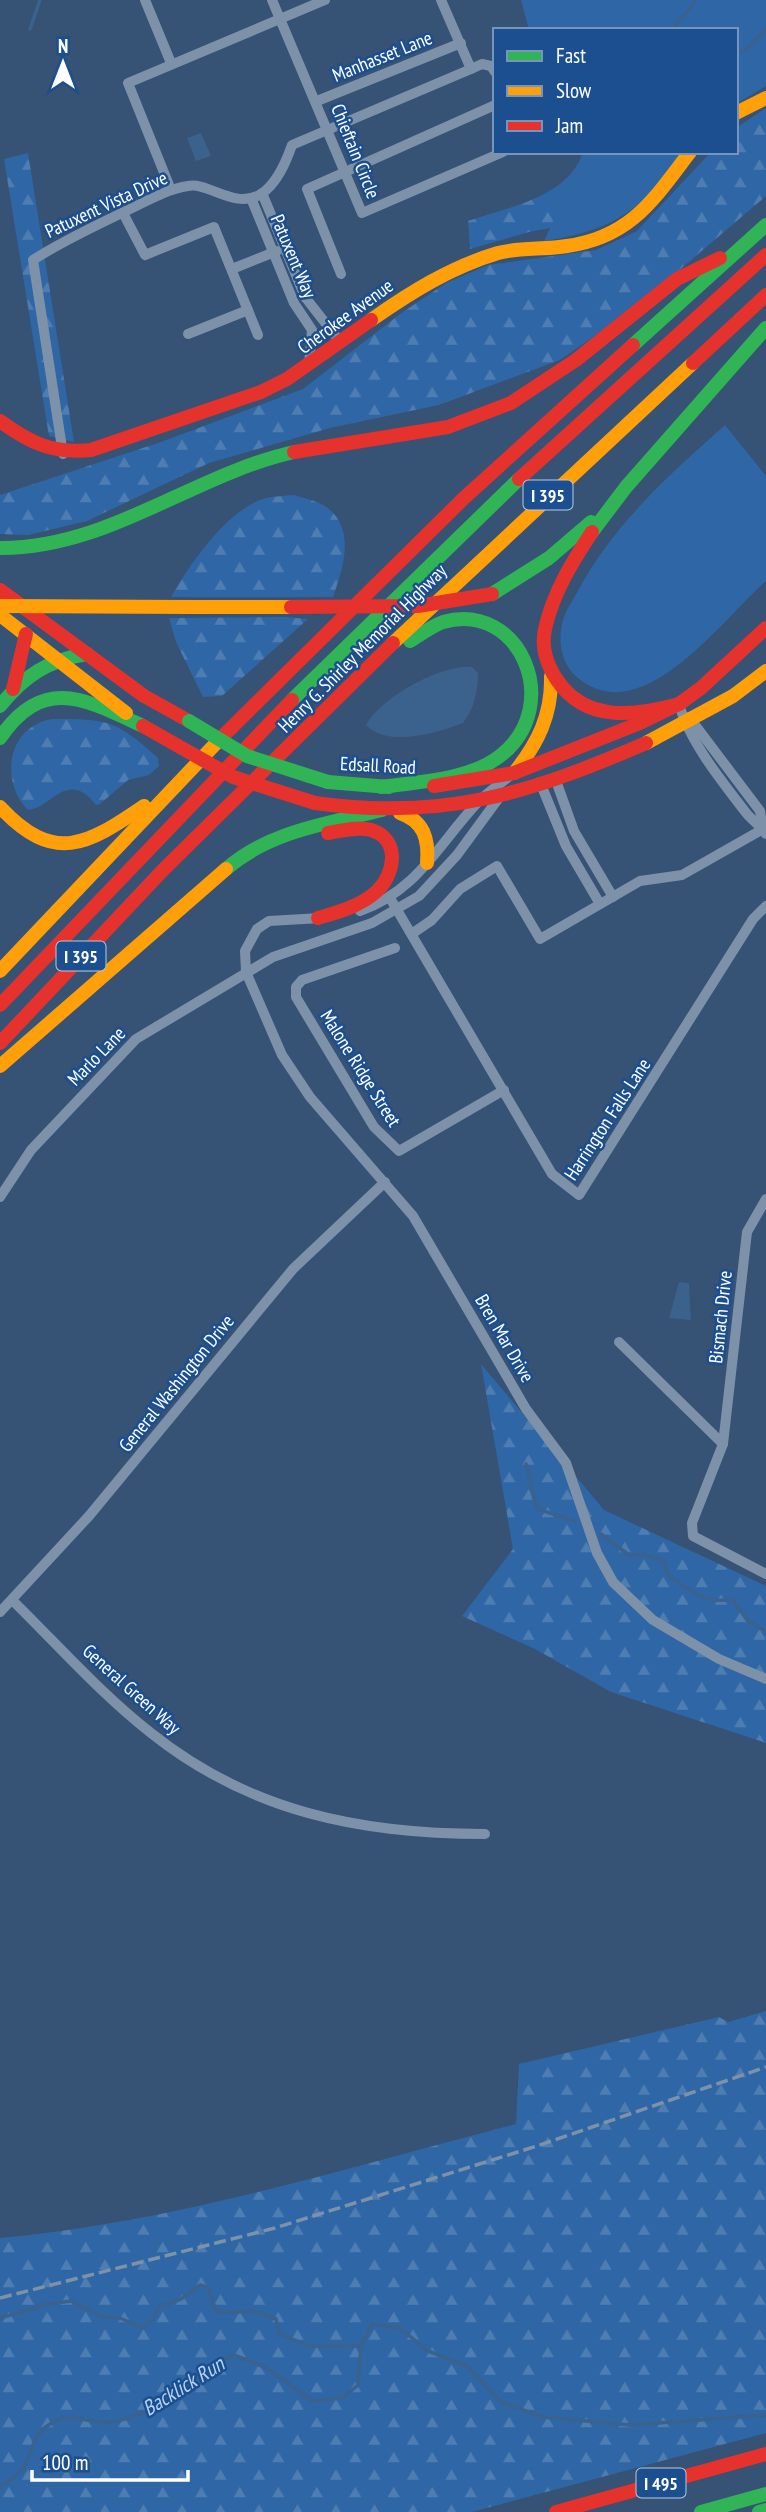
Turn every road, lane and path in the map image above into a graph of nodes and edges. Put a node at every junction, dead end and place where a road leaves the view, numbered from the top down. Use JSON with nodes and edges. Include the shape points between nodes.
{"nodes":[{"id":1,"x":145,"y":0,"type":"edge"},
{"id":2,"x":272,"y":0,"type":"edge"},
{"id":3,"x":325,"y":0,"type":"edge"},
{"id":4,"x":441,"y":0,"type":"edge"},
{"id":5,"x":280,"y":19,"type":"junction"},
{"id":6,"x":461,"y":43,"type":"junction"},
{"id":7,"x":171,"y":63,"type":"junction"},
{"id":8,"x":471,"y":69,"type":"junction"},
{"id":9,"x":493,"y":69,"type":"edge"},
{"id":10,"x":766,"y":98,"type":"edge"},
{"id":11,"x":317,"y":101,"type":"junction"},
{"id":12,"x":493,"y":106,"type":"edge"},
{"id":13,"x":738,"y":112,"type":"edge"},
{"id":14,"x":327,"y":128,"type":"junction"},
{"id":15,"x":498,"y":154,"type":"edge"},
{"id":16,"x":688,"y":154,"type":"edge"},
{"id":17,"x":347,"y":173,"type":"junction"},
{"id":18,"x":171,"y":190,"type":"junction"},
{"id":19,"x":262,"y":193,"type":"junction"},
{"id":20,"x":251,"y":198,"type":"junction"},
{"id":21,"x":123,"y":213,"type":"junction"},
{"id":22,"x":766,"y":225,"type":"edge"},
{"id":23,"x":738,"y":248,"type":"junction"},
{"id":24,"x":278,"y":250,"type":"junction"},
{"id":25,"x":766,"y":254,"type":"edge"},
{"id":26,"x":232,"y":269,"type":"junction"},
{"id":27,"x":341,"y":274,"type":"dead end"},
{"id":28,"x":766,"y":296,"type":"edge"},
{"id":29,"x":248,"y":310,"type":"junction"},
{"id":30,"x":766,"y":328,"type":"edge"},
{"id":31,"x":188,"y":334,"type":"dead end"},
{"id":32,"x":258,"y":335,"type":"dead end"},
{"id":33,"x":341,"y":343,"type":"junction"},
{"id":34,"x":309,"y":366,"type":"junction"},
{"id":35,"x":0,"y":421,"type":"edge"},
{"id":36,"x":64,"y":454,"type":"junction"},
{"id":37,"x":617,"y":498,"type":"junction"},
{"id":38,"x":0,"y":548,"type":"edge"},
{"id":39,"x":0,"y":590,"type":"edge"},
{"id":40,"x":0,"y":606,"type":"edge"},
{"id":41,"x":0,"y":615,"type":"edge"},
{"id":42,"x":766,"y":628,"type":"edge"},
{"id":43,"x":26,"y":634,"type":"junction"},
{"id":44,"x":87,"y":654,"type":"junction"},
{"id":45,"x":55,"y":658,"type":"junction"},
{"id":46,"x":551,"y":670,"type":"junction"},
{"id":47,"x":766,"y":671,"type":"edge"},
{"id":48,"x":13,"y":689,"type":"junction"},
{"id":49,"x":337,"y":701,"type":"junction"},
{"id":50,"x":679,"y":704,"type":"junction"},
{"id":51,"x":0,"y":706,"type":"edge"},
{"id":52,"x":688,"y":722,"type":"junction"},
{"id":53,"x":143,"y":726,"type":"junction"},
{"id":54,"x":0,"y":738,"type":"edge"},
{"id":55,"x":514,"y":773,"type":"junction"},
{"id":56,"x":555,"y":778,"type":"junction"},
{"id":57,"x":540,"y":782,"type":"junction"},
{"id":58,"x":381,"y":787,"type":"junction"},
{"id":59,"x":501,"y":795,"type":"junction"},
{"id":60,"x":163,"y":796,"type":"junction"},
{"id":61,"x":479,"y":801,"type":"junction"},
{"id":62,"x":0,"y":807,"type":"edge"},
{"id":63,"x":387,"y":811,"type":"junction"},
{"id":64,"x":765,"y":832,"type":"edge"},
{"id":65,"x":427,"y":863,"type":"junction"},
{"id":66,"x":209,"y":881,"type":"junction"},
{"id":67,"x":613,"y":897,"type":"junction"},
{"id":68,"x":390,"y":898,"type":"junction"},
{"id":69,"x":600,"y":904,"type":"junction"},
{"id":70,"x":766,"y":905,"type":"edge"},
{"id":71,"x":398,"y":909,"type":"junction"},
{"id":72,"x":318,"y":918,"type":"junction"},
{"id":73,"x":413,"y":933,"type":"junction"},
{"id":74,"x":395,"y":948,"type":"dead end"},
{"id":75,"x":0,"y":971,"type":"edge"},
{"id":76,"x":246,"y":972,"type":"junction"},
{"id":77,"x":0,"y":1005,"type":"edge"},
{"id":78,"x":0,"y":1044,"type":"edge"},
{"id":79,"x":0,"y":1066,"type":"edge"},
{"id":80,"x":504,"y":1090,"type":"junction"},
{"id":81,"x":385,"y":1181,"type":"junction"},
{"id":82,"x":0,"y":1197,"type":"edge"},
{"id":83,"x":766,"y":1199,"type":"edge"},
{"id":84,"x":619,"y":1342,"type":"dead end"},
{"id":85,"x":723,"y":1444,"type":"junction"},
{"id":86,"x":766,"y":1574,"type":"edge"},
{"id":87,"x":12,"y":1600,"type":"junction"},
{"id":88,"x":0,"y":1612,"type":"edge"},
{"id":89,"x":766,"y":1679,"type":"edge"},
{"id":90,"x":485,"y":1834,"type":"dead end"},
{"id":91,"x":766,"y":2454,"type":"edge"},
{"id":92,"x":766,"y":2494,"type":"edge"},
{"id":93,"x":766,"y":2510,"type":"edge"},
{"id":94,"x":556,"y":2512,"type":"edge"},
{"id":95,"x":701,"y":2512,"type":"edge"},
{"id":96,"x":759,"y":2512,"type":"edge"}],
"edges":[{"from":1,"to":7,"type":"street"},
{"from":2,"to":5,"type":"street","name":"Chieftain Circle"},
{"from":3,"to":5,"type":"street"},
{"from":4,"to":6,"type":"street"},
{"from":5,"to":7,"type":"street"},
{"from":5,"to":11,"type":"street","name":"Chieftain Circle"},
{"from":6,"to":8,"type":"street"},
{"from":6,"to":11,"type":"street","name":"Manhasset Lane"},
{"from":7,"to":18,"type":"street","via":[[128,83]]},
{"from":8,"to":9,"type":"street","via":[[482,64]]},
{"from":8,"to":14,"type":"street"},
{"from":10,"to":13,"type":"main road"},
{"from":11,"to":14,"type":"street","name":"Chieftain Circle"},
{"from":12,"to":17,"type":"street"},
{"from":14,"to":17,"type":"street","name":"Chieftain Circle"},
{"from":14,"to":19,"type":"street","via":[[292,145],[285,166]]},
{"from":15,"to":17,"type":"street","name":"Chieftain Circle","via":[[362,213]]},
{"from":16,"to":33,"type":"main road","name":"Cherokee Avenue","via":[[644,211],[610,234],[569,246],[501,252],[460,266],[407,295]]},
{"from":17,"to":27,"type":"street","via":[[307,189]]},
{"from":18,"to":20,"type":"street","name":"Patuxent Vista Drive","via":[[192,185],[223,197]]},
{"from":18,"to":21,"type":"street","name":"Patuxent Vista Drive"},
{"from":19,"to":20,"type":"street"},
{"from":19,"to":24,"type":"street","name":"Patuxent Way"},
{"from":20,"to":24,"type":"street","name":"Patuxent Way"},
{"from":21,"to":26,"type":"street","via":[[145,255],[215,227]]},
{"from":21,"to":36,"type":"street","name":"Patuxent Vista Drive","via":[[73,234],[33,260]]},
{"from":22,"to":23,"type":"main road","name":"Henry G. Shirley Memorial Highway","number":"I 395"},
{"from":23,"to":38,"type":"main road","via":[[679,278],[557,374],[486,416],[416,436],[261,460],[203,481],[67,543],[30,550]]},
{"from":23,"to":60,"type":"main road","name":"Henry G. Shirley Memorial Highway","number":"I 395","via":[[464,498]]},
{"from":24,"to":26,"type":"street"},
{"from":24,"to":33,"type":"street","name":"Patuxent Way","via":[[305,297]]},
{"from":24,"to":34,"type":"street","name":"Patuxent Way","via":[[294,303],[312,330]]},
{"from":25,"to":77,"type":"main road","via":[[409,583],[160,834]]},
{"from":26,"to":29,"type":"street"},
{"from":28,"to":49,"type":"main road","name":"Henry G. Shirley Memorial Highway","number":"I 395","via":[[517,524]]},
{"from":29,"to":31,"type":"street"},
{"from":29,"to":32,"type":"street"},
{"from":30,"to":37,"type":"main road"},
{"from":33,"to":34,"type":"main road","name":"Cherokee Avenue"},
{"from":34,"to":36,"type":"main road","name":"Cherokee Avenue","via":[[261,392],[91,450]]},
{"from":35,"to":36,"type":"main road","name":"Cherokee Avenue","via":[[32,444]]},
{"from":37,"to":40,"type":"main road","bridge":true,"via":[[549,558],[492,594],[463,602],[291,607]]},
{"from":37,"to":46,"type":"main road","via":[[571,563],[551,604],[544,635]]},
{"from":39,"to":44,"type":"main road","name":"Edsall Road"},
{"from":41,"to":43,"type":"main road"},
{"from":42,"to":50,"type":"main road","name":"Edsall Road"},
{"from":43,"to":45,"type":"main road"},
{"from":43,"to":48,"type":"main road"},
{"from":44,"to":45,"type":"main road"},
{"from":44,"to":58,"type":"main road","name":"Edsall Road","bridge":true,"via":[[144,696],[247,756],[328,782]]},
{"from":45,"to":48,"type":"main road"},
{"from":45,"to":53,"type":"main road"},
{"from":46,"to":50,"type":"main road","via":[[560,688],[597,712],[640,715]]},
{"from":46,"to":55,"type":"main road","via":[[550,717],[543,736]]},
{"from":47,"to":52,"type":"main road"},
{"from":48,"to":51,"type":"main road"},
{"from":49,"to":58,"type":"main road","via":[[423,629],[439,621],[456,618],[489,625],[523,656],[533,699],[526,725],[508,750],[478,768]]},
{"from":49,"to":78,"type":"main road","name":"Henry G. Shirley Memorial Highway","number":"I 395","via":[[163,870]]},
{"from":50,"to":52,"type":"street"},
{"from":50,"to":55,"type":"main road","name":"Edsall Road"},
{"from":52,"to":56,"type":"main road"},
{"from":52,"to":64,"type":"street","via":[[749,816]]},
{"from":53,"to":54,"type":"main road","via":[[90,702],[43,698],[8,722]]},
{"from":53,"to":63,"type":"main road","bridge":true,"via":[[233,777],[316,803]]},
{"from":55,"to":58,"type":"main road","name":"Edsall Road","via":[[465,783]]},
{"from":55,"to":59,"type":"main road"},
{"from":55,"to":61,"type":"street"},
{"from":56,"to":57,"type":"main road"},
{"from":56,"to":67,"type":"street","via":[[571,824]]},
{"from":57,"to":59,"type":"main road"},
{"from":57,"to":69,"type":"street","via":[[561,836]]},
{"from":59,"to":61,"type":"main road"},
{"from":59,"to":71,"type":"street","via":[[457,855],[419,896]]},
{"from":60,"to":62,"type":"main road","via":[[107,832],[74,846],[44,843],[18,827]]},
{"from":60,"to":75,"type":"main road","name":"Henry G. Shirley Memorial Highway","number":"I 395"},
{"from":61,"to":63,"type":"main road"},
{"from":61,"to":65,"type":"street"},
{"from":63,"to":65,"type":"main road","via":[[409,815],[426,832]]},
{"from":63,"to":66,"type":"main road","via":[[273,837]]},
{"from":64,"to":67,"type":"street","via":[[682,876],[646,878]]},
{"from":65,"to":68,"type":"street","via":[[410,884]]},
{"from":66,"to":72,"type":"main road","via":[[280,843],[359,828],[385,838],[394,858],[387,880],[354,906]]},
{"from":66,"to":79,"type":"main road"},
{"from":67,"to":69,"type":"street"},
{"from":68,"to":71,"type":"street","name":"Harrington Falls Lane"},
{"from":68,"to":72,"type":"street","via":[[352,914]]},
{"from":69,"to":73,"type":"street","via":[[540,939],[497,866],[460,889]]},
{"from":70,"to":80,"type":"street","name":"Harrington Falls Lane","via":[[579,1195],[552,1174]]},
{"from":71,"to":73,"type":"street","name":"Harrington Falls Lane"},
{"from":71,"to":76,"type":"street","via":[[372,923],[294,948]]},
{"from":72,"to":76,"type":"street","via":[[286,918],[262,925],[247,944]]},
{"from":73,"to":80,"type":"street","name":"Harrington Falls Lane"},
{"from":74,"to":80,"type":"street","name":"Malone Ridge Street","via":[[302,980],[296,987],[296,997],[374,1126],[399,1151]]},
{"from":76,"to":81,"type":"street","name":"Bren Mar Drive","via":[[292,1072]]},
{"from":76,"to":82,"type":"street","name":"Marlo Lane","via":[[128,1046],[32,1150]]},
{"from":81,"to":87,"type":"street","name":"General Washington Drive","via":[[293,1269],[89,1516]]},
{"from":81,"to":89,"type":"street","name":"Bren Mar Drive","via":[[413,1216],[526,1409],[566,1463],[597,1553],[613,1582],[653,1620],[719,1659]]},
{"from":83,"to":85,"type":"street","name":"Bismach Drive","via":[[747,1232]]},
{"from":84,"to":85,"type":"street"},
{"from":85,"to":86,"type":"street","name":"Bismach Drive","via":[[692,1523],[693,1536]]},
{"from":87,"to":88,"type":"street","name":"General Washington Drive"},
{"from":87,"to":90,"type":"street","name":"General Green Way","via":[[151,1734],[239,1788],[297,1811],[358,1826],[409,1833]]},
{"from":91,"to":94,"type":"main road","number":"I 495"},
{"from":92,"to":95,"type":"main road"},
{"from":93,"to":96,"type":"main road"}]}
